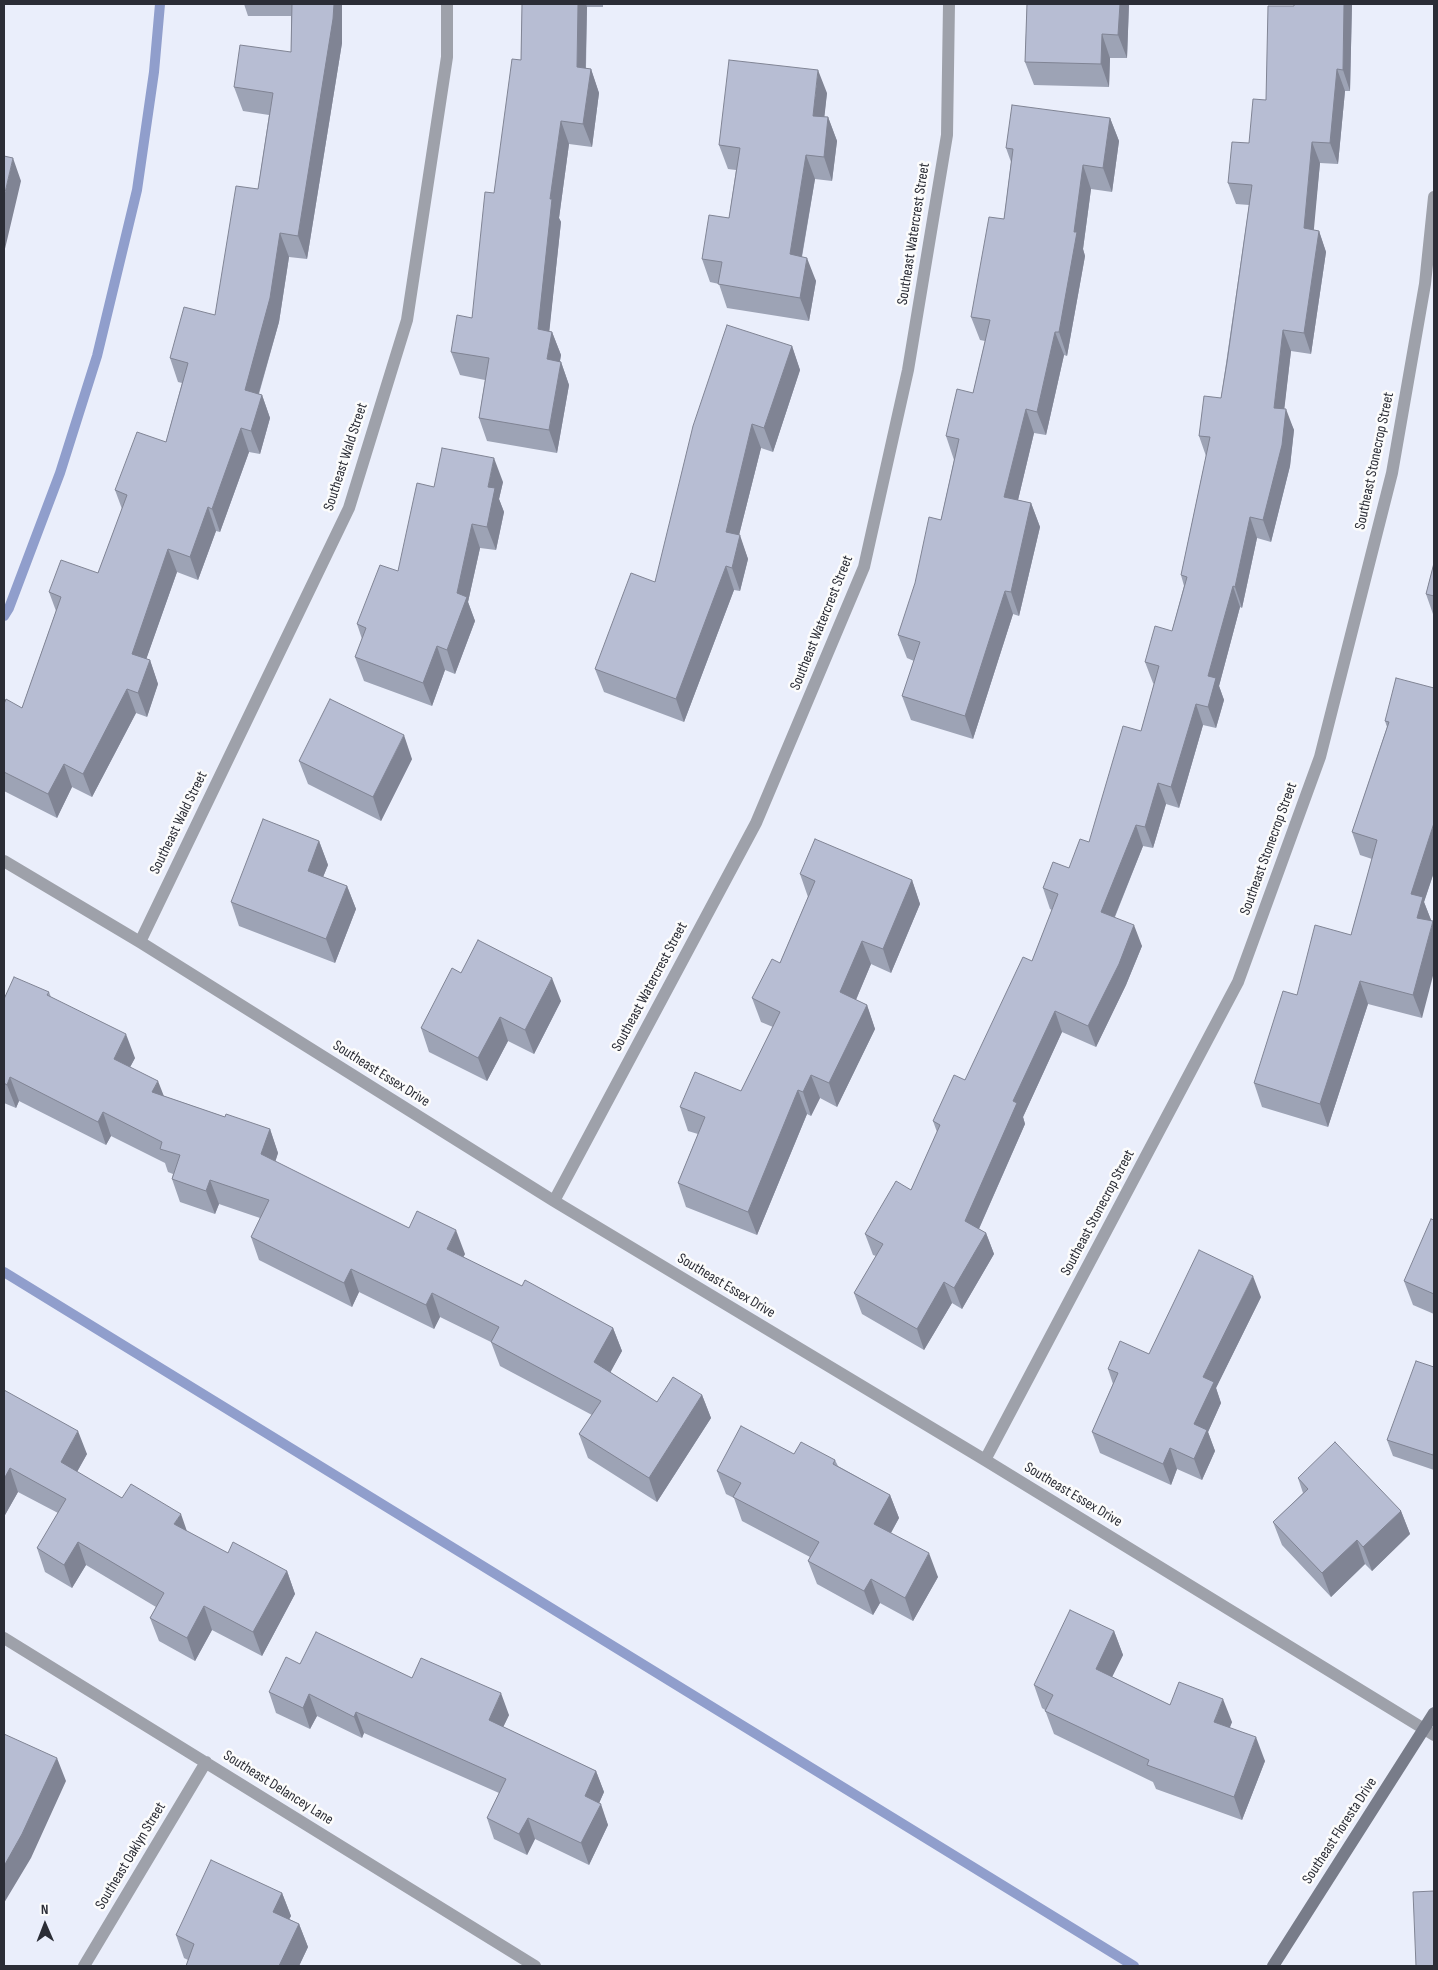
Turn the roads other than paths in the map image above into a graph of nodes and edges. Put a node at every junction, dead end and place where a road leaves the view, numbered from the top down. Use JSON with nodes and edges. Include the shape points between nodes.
{"nodes":[{"id":1,"x":447,"y":4,"type":"edge"},
{"id":2,"x":949,"y":4,"type":"edge"},
{"id":3,"x":1434,"y":197,"type":"edge"},
{"id":4,"x":4,"y":861,"type":"edge"},
{"id":5,"x":140,"y":942,"type":"junction"},
{"id":6,"x":554,"y":1201,"type":"junction"},
{"id":7,"x":986,"y":1460,"type":"junction"},
{"id":8,"x":4,"y":1638,"type":"edge"},
{"id":9,"x":1434,"y":1713,"type":"edge"},
{"id":10,"x":1430,"y":1732,"type":"edge"},
{"id":11,"x":206,"y":1762,"type":"junction"},
{"id":12,"x":84,"y":1966,"type":"edge"},
{"id":13,"x":535,"y":1966,"type":"edge"},
{"id":14,"x":1273,"y":1966,"type":"edge"}],
"edges":[{"from":1,"to":5,"type":"street","name":"Southeast Wald Street","via":[[447,57],[407,320],[349,508]]},
{"from":2,"to":6,"type":"street","name":"Southeast Watercrest Street","via":[[947,135],[908,370],[864,567],[756,823]]},
{"from":3,"to":7,"type":"street","name":"Southeast Stonecrop Street","via":[[1425,284],[1392,473],[1320,757],[1238,982]]},
{"from":4,"to":5,"type":"street","name":"Southeast Essex Drive"},
{"from":5,"to":6,"type":"street","name":"Southeast Essex Drive"},
{"from":6,"to":7,"type":"street","name":"Southeast Essex Drive"},
{"from":7,"to":10,"type":"street","name":"Southeast Essex Drive"},
{"from":8,"to":11,"type":"street","name":"Southeast Delancey Lane"},
{"from":9,"to":10,"type":"street","name":"Southeast Floresta Drive"},
{"from":10,"to":14,"type":"street","name":"Southeast Floresta Drive"},
{"from":11,"to":12,"type":"street","name":"Southeast Oaklyn Street"},
{"from":11,"to":13,"type":"street","name":"Southeast Delancey Lane"}]}
